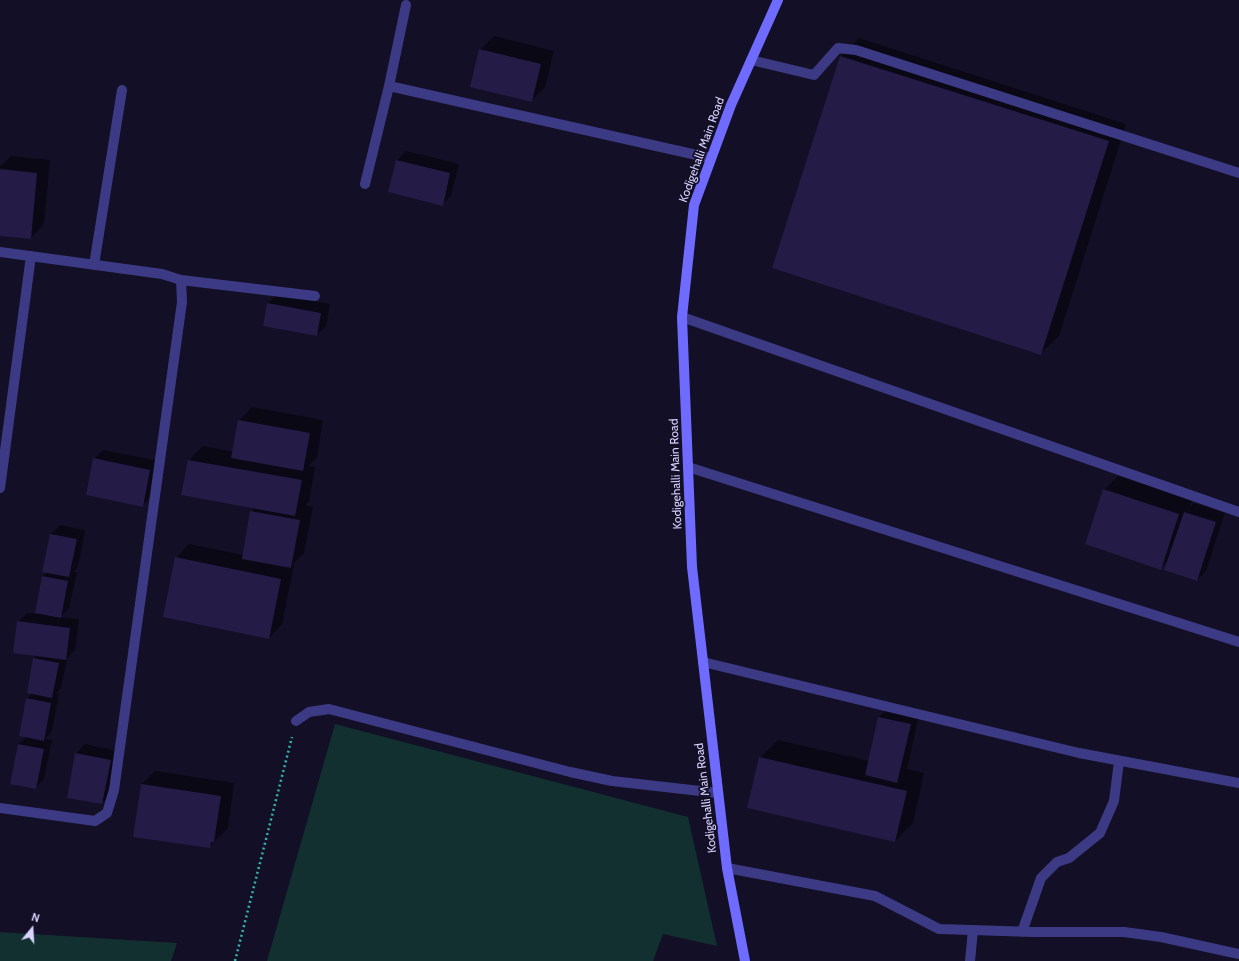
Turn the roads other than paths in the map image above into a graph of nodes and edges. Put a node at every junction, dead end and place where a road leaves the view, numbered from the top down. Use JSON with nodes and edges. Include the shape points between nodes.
{"nodes":[{"id":1,"x":778,"y":0,"type":"edge"},
{"id":2,"x":406,"y":5,"type":"dead end"},
{"id":3,"x":751,"y":60,"type":"junction"},
{"id":4,"x":389,"y":86,"type":"junction"},
{"id":5,"x":122,"y":90,"type":"dead end"},
{"id":6,"x":710,"y":158,"type":"junction"},
{"id":7,"x":1239,"y":173,"type":"edge"},
{"id":8,"x":365,"y":184,"type":"dead end"},
{"id":9,"x":0,"y":252,"type":"edge"},
{"id":10,"x":31,"y":256,"type":"junction"},
{"id":11,"x":94,"y":265,"type":"junction"},
{"id":12,"x":181,"y":280,"type":"junction"},
{"id":13,"x":315,"y":296,"type":"dead end"},
{"id":14,"x":682,"y":317,"type":"junction"},
{"id":15,"x":688,"y":467,"type":"junction"},
{"id":16,"x":0,"y":488,"type":"edge"},
{"id":17,"x":1239,"y":512,"type":"edge"},
{"id":18,"x":1239,"y":642,"type":"edge"},
{"id":19,"x":703,"y":662,"type":"junction"},
{"id":20,"x":296,"y":721,"type":"road end"},
{"id":21,"x":1119,"y":761,"type":"junction"},
{"id":22,"x":1239,"y":783,"type":"edge"},
{"id":23,"x":718,"y":793,"type":"junction"},
{"id":24,"x":0,"y":808,"type":"edge"},
{"id":25,"x":727,"y":868,"type":"junction"},
{"id":26,"x":973,"y":930,"type":"junction"},
{"id":27,"x":1022,"y":932,"type":"junction"},
{"id":28,"x":1239,"y":954,"type":"edge"},
{"id":29,"x":745,"y":961,"type":"edge"},
{"id":30,"x":970,"y":961,"type":"edge"}],
"edges":[{"from":1,"to":3,"type":"street","name":"Kodigehalli Main Road"},
{"from":2,"to":4,"type":"street"},
{"from":3,"to":6,"type":"street","name":"Kodigehalli Main Road","via":[[730,105]]},
{"from":3,"to":7,"type":"street","via":[[814,75],[838,48],[856,50]]},
{"from":4,"to":6,"type":"street"},
{"from":4,"to":8,"type":"street"},
{"from":5,"to":11,"type":"street"},
{"from":6,"to":14,"type":"street","name":"Kodigehalli Main Road","via":[[694,205]]},
{"from":9,"to":10,"type":"street"},
{"from":10,"to":11,"type":"street"},
{"from":10,"to":16,"type":"street"},
{"from":11,"to":12,"type":"street","via":[[162,274]]},
{"from":12,"to":13,"type":"street"},
{"from":12,"to":24,"type":"street","via":[[182,302],[114,790],[107,813],[94,821]]},
{"from":14,"to":15,"type":"street","name":"Kodigehalli Main Road"},
{"from":14,"to":17,"type":"street"},
{"from":15,"to":18,"type":"street"},
{"from":15,"to":19,"type":"street","name":"Kodigehalli Main Road","via":[[692,567]]},
{"from":19,"to":21,"type":"street","via":[[1079,754]]},
{"from":19,"to":23,"type":"street","name":"Kodigehalli Main Road"},
{"from":20,"to":23,"type":"street","via":[[308,712],[318,709],[329,710],[612,781]]},
{"from":21,"to":22,"type":"street"},
{"from":21,"to":27,"type":"street","via":[[1114,801],[1100,833],[1070,858],[1057,862],[1041,878]]},
{"from":23,"to":25,"type":"street","name":"Kodigehalli Main Road"},
{"from":25,"to":26,"type":"street","via":[[875,896],[939,929]]},
{"from":25,"to":29,"type":"street","name":"Kodigehalli Main Road"},
{"from":26,"to":27,"type":"street"},
{"from":26,"to":30,"type":"street"},
{"from":27,"to":28,"type":"street","via":[[1124,932],[1161,937]]}]}
